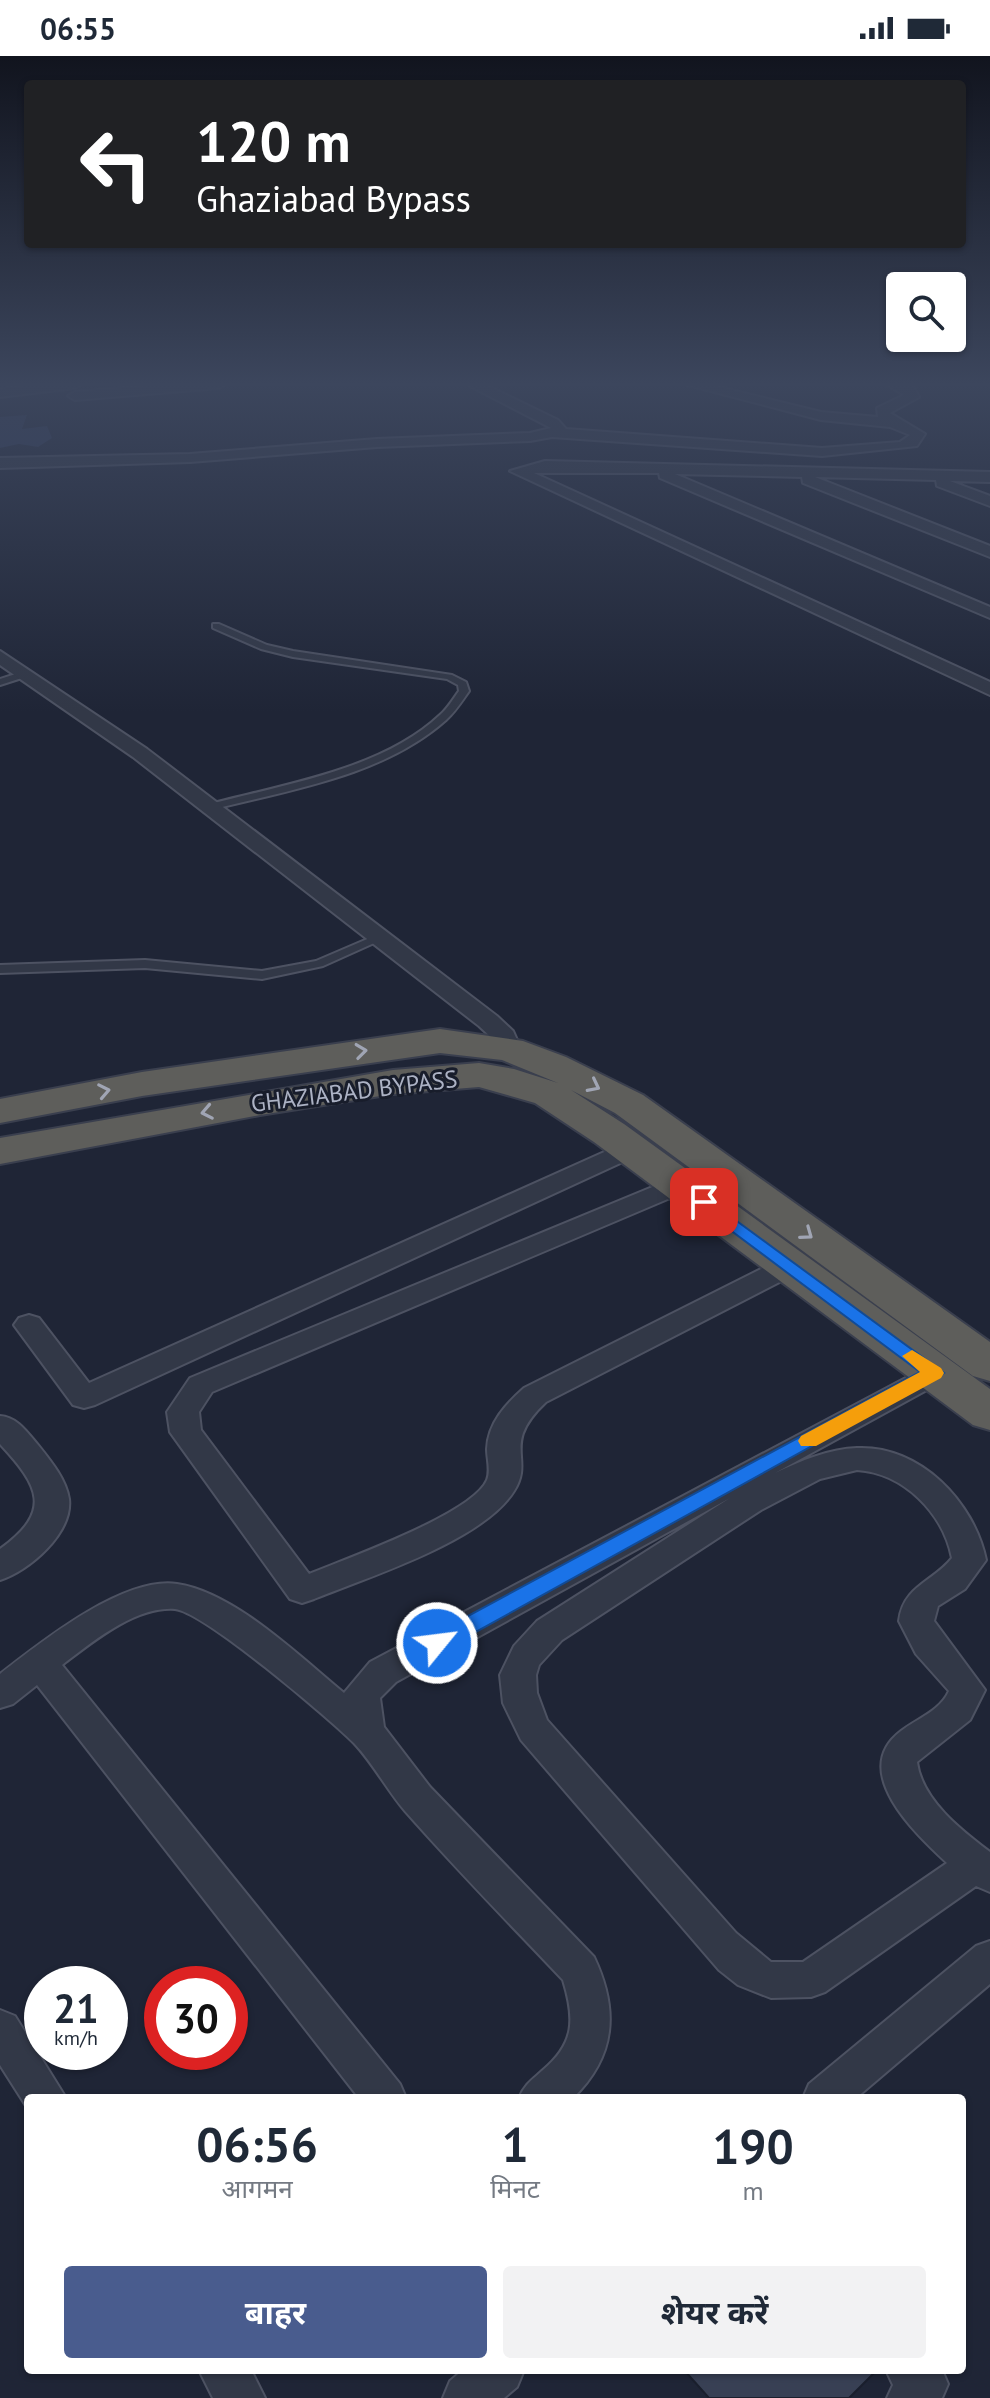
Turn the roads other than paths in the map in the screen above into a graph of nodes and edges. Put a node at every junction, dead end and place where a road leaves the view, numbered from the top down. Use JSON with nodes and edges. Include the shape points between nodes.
{"nodes":[{"id":1,"x":566,"y":493,"type":"edge"},
{"id":2,"x":708,"y":493,"type":"edge"},
{"id":3,"x":842,"y":493,"type":"edge"},
{"id":4,"x":970,"y":493,"type":"edge"},
{"id":5,"x":990,"y":501,"type":"edge"},
{"id":6,"x":990,"y":552,"type":"edge"},
{"id":7,"x":990,"y":613,"type":"edge"},
{"id":8,"x":216,"y":626,"type":"dead end"},
{"id":9,"x":0,"y":657,"type":"edge"},
{"id":10,"x":25,"y":674,"type":"junction"},
{"id":11,"x":0,"y":682,"type":"edge"},
{"id":12,"x":990,"y":689,"type":"edge"},
{"id":13,"x":210,"y":807,"type":"junction"},
{"id":14,"x":379,"y":937,"type":"junction"},
{"id":15,"x":0,"y":969,"type":"edge"},
{"id":16,"x":509,"y":1049,"type":"junction"},
{"id":17,"x":0,"y":1111,"type":"edge"},
{"id":18,"x":69,"y":1118,"type":"junction"},
{"id":19,"x":631,"y":1148,"type":"junction"},
{"id":20,"x":0,"y":1151,"type":"edge"},
{"id":21,"x":679,"y":1184,"type":"junction"},
{"id":22,"x":791,"y":1265,"type":"junction"},
{"id":23,"x":29,"y":1325,"type":"dead end"},
{"id":24,"x":990,"y":1365,"type":"edge"},
{"id":25,"x":934,"y":1373,"type":"junction"},
{"id":26,"x":990,"y":1413,"type":"edge"},
{"id":27,"x":1,"y":1426,"type":"edge"},
{"id":28,"x":0,"y":1567,"type":"edge"},
{"id":29,"x":41,"y":1664,"type":"junction"},
{"id":30,"x":0,"y":1694,"type":"edge"},
{"id":31,"x":367,"y":1733,"type":"junction"},
{"id":32,"x":984,"y":1870,"type":"edge"},
{"id":33,"x":990,"y":1959,"type":"edge"},
{"id":34,"x":0,"y":2029,"type":"edge"},
{"id":35,"x":42,"y":2094,"type":"edge"},
{"id":36,"x":382,"y":2094,"type":"edge"},
{"id":37,"x":545,"y":2094,"type":"edge"},
{"id":38,"x":829,"y":2094,"type":"edge"},
{"id":39,"x":226,"y":2374,"type":"edge"},
{"id":40,"x":495,"y":2374,"type":"edge"},
{"id":41,"x":914,"y":2374,"type":"edge"},
{"id":42,"x":241,"y":2398,"type":"edge"},
{"id":43,"x":467,"y":2398,"type":"edge"},
{"id":44,"x":911,"y":2398,"type":"edge"}],
"edges":[{"from":1,"to":12,"type":"street"},
{"from":2,"to":7,"type":"street"},
{"from":3,"to":6,"type":"street"},
{"from":4,"to":5,"type":"street"},
{"from":8,"to":13,"type":"lane","via":[[293,654],[449,677],[463,684],[464,691],[429,733],[373,761]]},
{"from":9,"to":10,"type":"street"},
{"from":10,"to":11,"type":"lane"},
{"from":10,"to":13,"type":"street"},
{"from":13,"to":14,"type":"street"},
{"from":14,"to":15,"type":"lane","via":[[319,964],[262,975],[145,964]]},
{"from":14,"to":16,"type":"street","via":[[488,1021]]},
{"from":18,"to":16,"type":"highway","name":"GHAZIABAD BYPASS","one_way":true,"via":[[279,1062],[440,1041]]},
{"from":16,"to":24,"type":"highway","name":"GHAZIABAD BYPASS","one_way":true,"via":[[629,1104]]},
{"from":17,"to":18,"type":"highway","name":"GHAZIABAD BYPASS"},
{"from":19,"to":18,"type":"highway","name":"GHAZIABAD BYPASS","one_way":true,"via":[[549,1094],[479,1075]]},
{"from":18,"to":20,"type":"highway","name":"GHAZIABAD BYPASS"},
{"from":19,"to":21,"type":"highway","name":"GHAZIABAD BYPASS"},
{"from":19,"to":23,"type":"street","via":[[84,1398]]},
{"from":21,"to":22,"type":"highway","name":"GHAZIABAD BYPASS"},
{"from":21,"to":22,"type":"street","via":[[201,1385],[183,1412],[186,1432],[302,1590],[475,1511],[500,1488],[505,1473],[503,1433],[535,1395]]},
{"from":22,"to":25,"type":"highway","name":"GHAZIABAD BYPASS"},
{"from":25,"to":26,"type":"highway","name":"GHAZIABAD BYPASS"},
{"from":25,"to":31,"type":"street","via":[[383,1672],[362,1693]]},
{"from":27,"to":28,"type":"street","via":[[43,1470],[55,1509],[45,1530]]},
{"from":29,"to":30,"type":"street"},
{"from":29,"to":31,"type":"street","via":[[136,1604],[189,1598],[222,1618]]},
{"from":29,"to":36,"type":"street"},
{"from":31,"to":37,"type":"street","via":[[417,1798],[580,1970],[592,2003],[592,2036],[581,2062]]},
{"from":32,"to":32,"type":"street","via":[[922,1815],[906,1794],[898,1766],[905,1749],[963,1705],[967,1690],[958,1673],[917,1631],[915,1613],[925,1597],[952,1580],[969,1560],[956,1517],[916,1476],[855,1459],[811,1471],[736,1511],[569,1619],[526,1656],[516,1681],[534,1730],[750,1972],[778,1984],[811,1979]]},
{"from":33,"to":38,"type":"street"},
{"from":34,"to":35,"type":"street"},
{"from":39,"to":42,"type":"street"},
{"from":40,"to":43,"type":"street"},
{"from":41,"to":44,"type":"street","via":[[924,2384]]}]}
